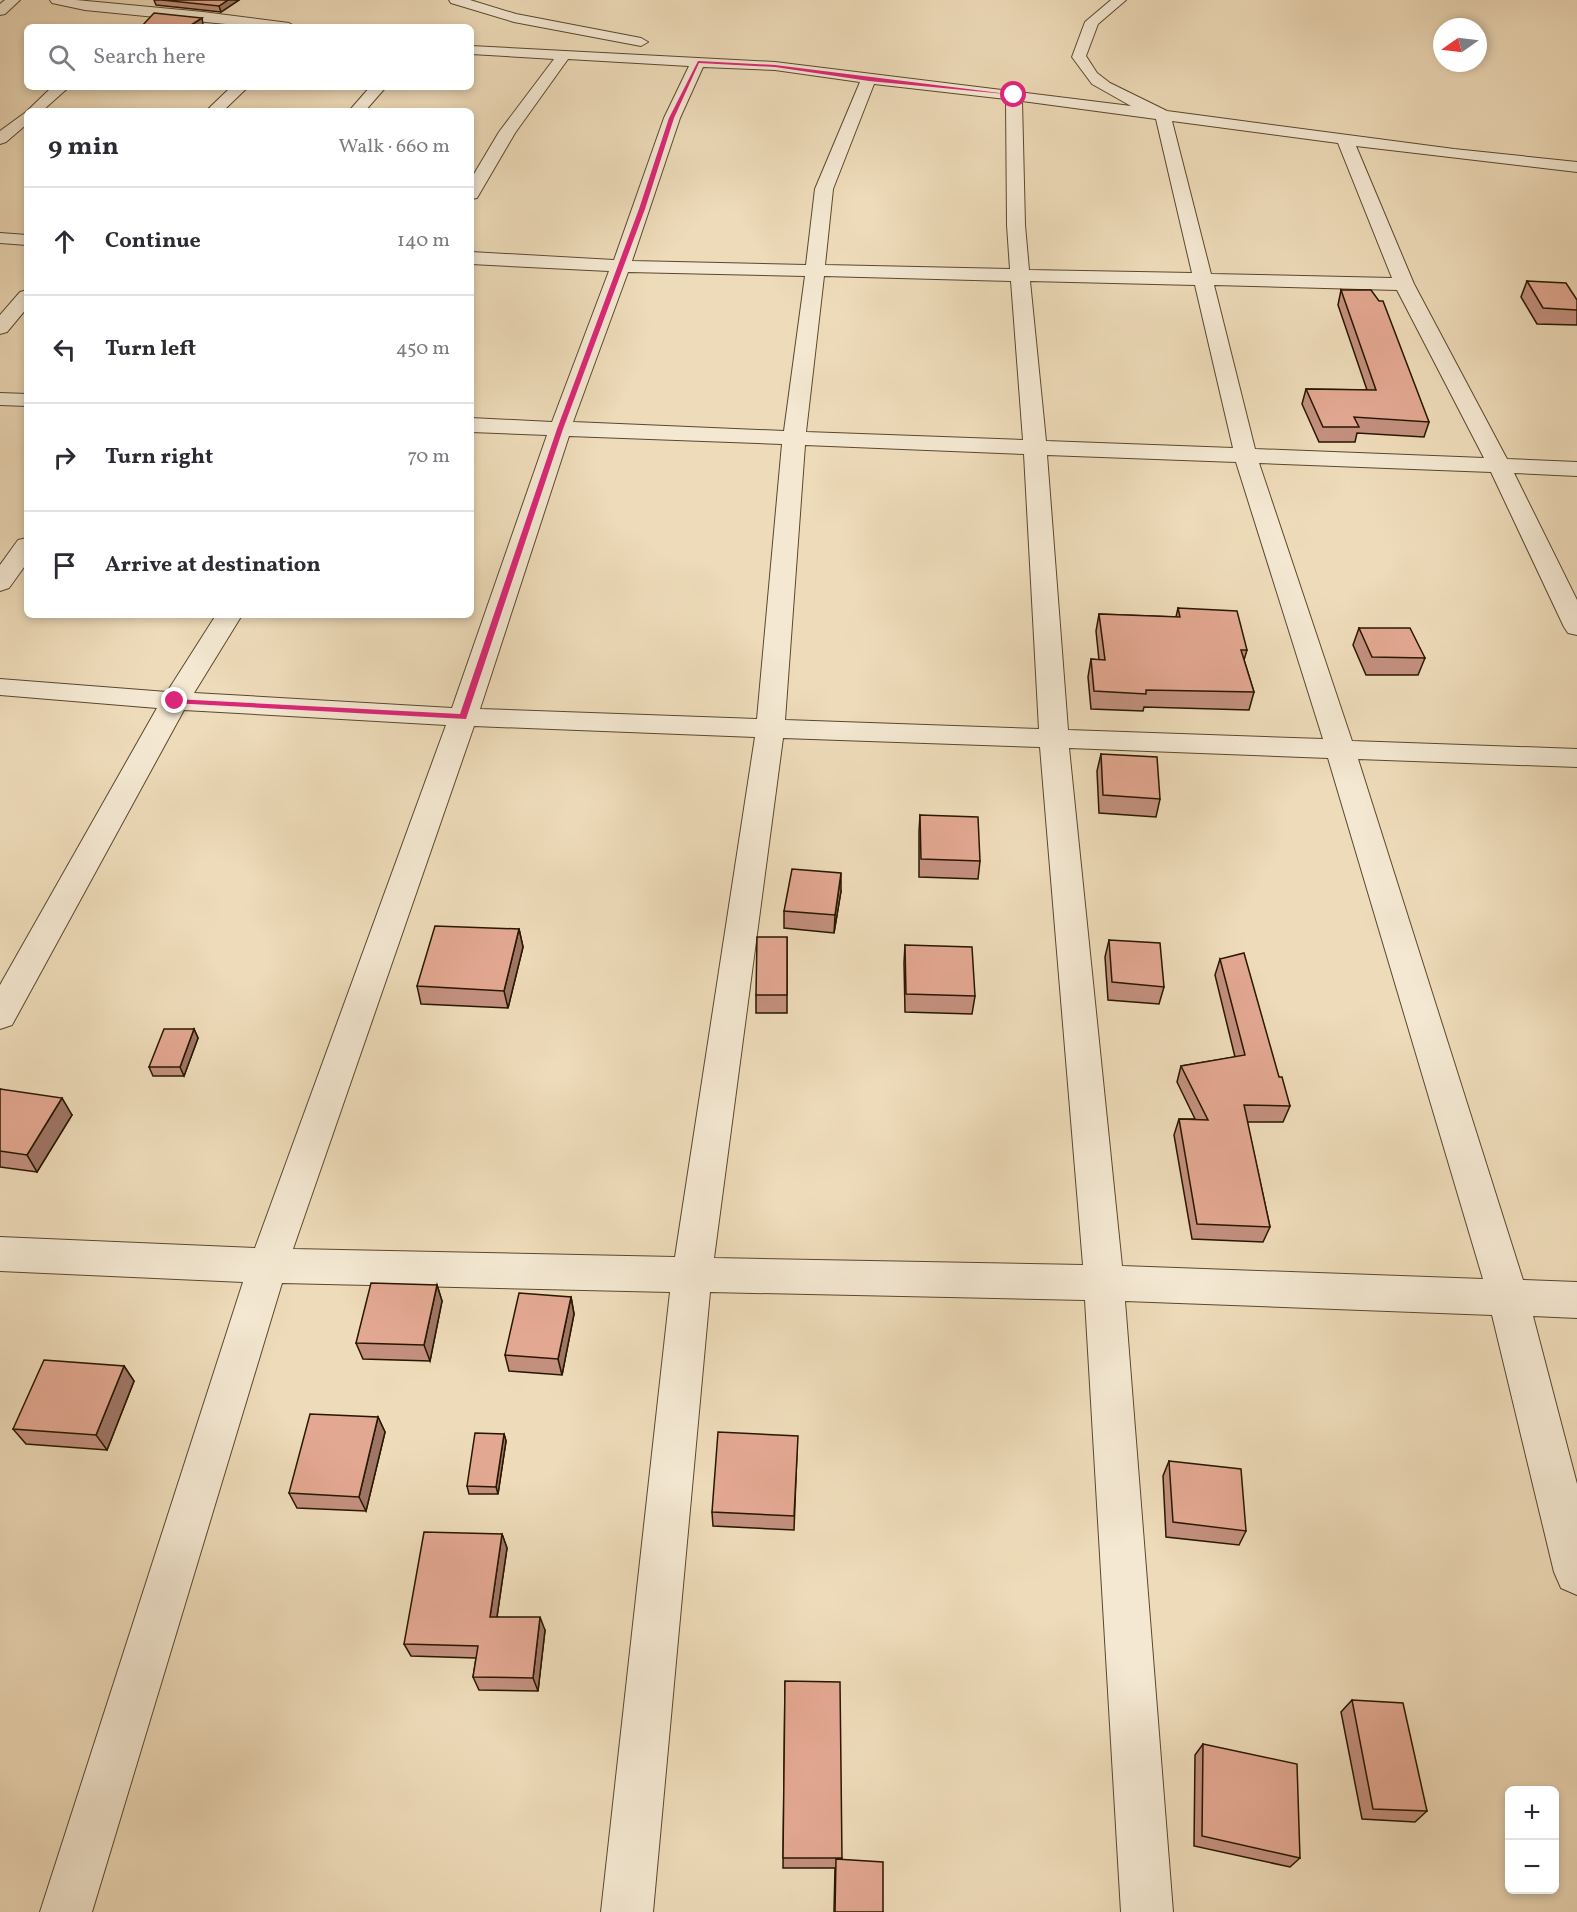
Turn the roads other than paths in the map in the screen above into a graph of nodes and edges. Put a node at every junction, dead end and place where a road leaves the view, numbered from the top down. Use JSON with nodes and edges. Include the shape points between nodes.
{"nodes":[{"id":1,"x":13,"y":0,"type":"edge"},
{"id":2,"x":57,"y":0,"type":"edge"},
{"id":3,"x":456,"y":0,"type":"edge"},
{"id":4,"x":1119,"y":0,"type":"edge"},
{"id":5,"x":0,"y":11,"type":"edge"},
{"id":6,"x":149,"y":12,"type":"junction"},
{"id":7,"x":135,"y":24,"type":"edge"},
{"id":8,"x":266,"y":24,"type":"edge"},
{"id":9,"x":474,"y":50,"type":"edge"},
{"id":10,"x":564,"y":55,"type":"junction"},
{"id":11,"x":698,"y":62,"type":"junction"},
{"id":12,"x":775,"y":66,"type":"junction"},
{"id":13,"x":869,"y":79,"type":"junction"},
{"id":14,"x":58,"y":90,"type":"edge"},
{"id":15,"x":237,"y":90,"type":"edge"},
{"id":16,"x":375,"y":90,"type":"edge"},
{"id":17,"x":1014,"y":95,"type":"junction"},
{"id":18,"x":36,"y":108,"type":"edge"},
{"id":19,"x":217,"y":108,"type":"edge"},
{"id":20,"x":360,"y":108,"type":"edge"},
{"id":21,"x":1163,"y":115,"type":"junction"},
{"id":22,"x":24,"y":119,"type":"edge"},
{"id":23,"x":0,"y":139,"type":"edge"},
{"id":24,"x":1345,"y":140,"type":"junction"},
{"id":25,"x":1576,"y":168,"type":"edge"},
{"id":26,"x":474,"y":189,"type":"edge"},
{"id":27,"x":0,"y":238,"type":"edge"},
{"id":28,"x":24,"y":240,"type":"edge"},
{"id":29,"x":474,"y":258,"type":"edge"},
{"id":30,"x":620,"y":267,"type":"junction"},
{"id":31,"x":815,"y":270,"type":"junction"},
{"id":32,"x":1020,"y":276,"type":"junction"},
{"id":33,"x":1204,"y":281,"type":"junction"},
{"id":34,"x":1404,"y":284,"type":"junction"},
{"id":35,"x":24,"y":300,"type":"edge"},
{"id":36,"x":0,"y":328,"type":"edge"},
{"id":37,"x":0,"y":399,"type":"edge"},
{"id":38,"x":24,"y":400,"type":"edge"},
{"id":39,"x":474,"y":425,"type":"edge"},
{"id":40,"x":560,"y":429,"type":"junction"},
{"id":41,"x":794,"y":437,"type":"junction"},
{"id":42,"x":1035,"y":446,"type":"junction"},
{"id":43,"x":1246,"y":457,"type":"junction"},
{"id":44,"x":1499,"y":466,"type":"junction"},
{"id":45,"x":1577,"y":469,"type":"edge"},
{"id":46,"x":24,"y":548,"type":"edge"},
{"id":47,"x":0,"y":583,"type":"edge"},
{"id":48,"x":227,"y":618,"type":"edge"},
{"id":49,"x":1577,"y":627,"type":"edge"},
{"id":50,"x":0,"y":687,"type":"edge"},
{"id":51,"x":175,"y":701,"type":"junction"},
{"id":52,"x":463,"y":717,"type":"junction"},
{"id":53,"x":770,"y":728,"type":"junction"},
{"id":54,"x":1054,"y":740,"type":"junction"},
{"id":55,"x":1340,"y":749,"type":"junction"},
{"id":56,"x":1577,"y":758,"type":"edge"},
{"id":57,"x":0,"y":1016,"type":"edge"},
{"id":58,"x":0,"y":1254,"type":"edge"},
{"id":59,"x":268,"y":1266,"type":"junction"},
{"id":60,"x":692,"y":1276,"type":"junction"},
{"id":61,"x":1104,"y":1283,"type":"junction"},
{"id":62,"x":1508,"y":1296,"type":"junction"},
{"id":63,"x":1577,"y":1300,"type":"edge"},
{"id":64,"x":1577,"y":1572,"type":"edge"},
{"id":65,"x":66,"y":1912,"type":"edge"},
{"id":66,"x":627,"y":1912,"type":"edge"},
{"id":67,"x":1147,"y":1912,"type":"edge"}],
"edges":[{"from":1,"to":5,"type":"street"},
{"from":2,"to":6,"type":"street"},
{"from":3,"to":12,"type":"street","via":[[514,18]]},
{"from":4,"to":21,"type":"street","via":[[1092,22],[1079,57],[1103,85]]},
{"from":6,"to":7,"type":"street"},
{"from":6,"to":8,"type":"street"},
{"from":9,"to":10,"type":"street"},
{"from":10,"to":11,"type":"street"},
{"from":10,"to":26,"type":"street","via":[[507,132]]},
{"from":11,"to":12,"type":"street"},
{"from":11,"to":30,"type":"street","via":[[672,118]]},
{"from":12,"to":13,"type":"street"},
{"from":13,"to":17,"type":"street"},
{"from":13,"to":31,"type":"street","via":[[824,189]]},
{"from":14,"to":18,"type":"street"},
{"from":15,"to":19,"type":"street"},
{"from":16,"to":20,"type":"street"},
{"from":17,"to":21,"type":"street"},
{"from":17,"to":32,"type":"street"},
{"from":21,"to":24,"type":"street"},
{"from":21,"to":33,"type":"street"},
{"from":22,"to":23,"type":"street"},
{"from":24,"to":25,"type":"street"},
{"from":24,"to":34,"type":"street"},
{"from":27,"to":28,"type":"street"},
{"from":29,"to":30,"type":"street"},
{"from":30,"to":31,"type":"street"},
{"from":30,"to":40,"type":"street"},
{"from":31,"to":32,"type":"street"},
{"from":31,"to":41,"type":"street"},
{"from":32,"to":33,"type":"street"},
{"from":32,"to":42,"type":"street"},
{"from":33,"to":34,"type":"street"},
{"from":33,"to":43,"type":"street"},
{"from":34,"to":44,"type":"street"},
{"from":35,"to":36,"type":"street"},
{"from":37,"to":38,"type":"street"},
{"from":39,"to":40,"type":"street"},
{"from":40,"to":41,"type":"street"},
{"from":40,"to":52,"type":"street"},
{"from":41,"to":42,"type":"street"},
{"from":41,"to":53,"type":"street"},
{"from":42,"to":43,"type":"street"},
{"from":42,"to":54,"type":"street"},
{"from":43,"to":44,"type":"street"},
{"from":43,"to":55,"type":"street"},
{"from":44,"to":45,"type":"street"},
{"from":44,"to":49,"type":"street"},
{"from":46,"to":47,"type":"street"},
{"from":48,"to":51,"type":"street"},
{"from":50,"to":51,"type":"street"},
{"from":51,"to":52,"type":"street"},
{"from":51,"to":57,"type":"street"},
{"from":52,"to":53,"type":"street"},
{"from":52,"to":59,"type":"street"},
{"from":53,"to":54,"type":"street"},
{"from":53,"to":60,"type":"street"},
{"from":54,"to":55,"type":"street"},
{"from":54,"to":61,"type":"street"},
{"from":55,"to":56,"type":"street"},
{"from":55,"to":62,"type":"street"},
{"from":58,"to":59,"type":"street"},
{"from":59,"to":60,"type":"street"},
{"from":59,"to":65,"type":"street"},
{"from":60,"to":61,"type":"street"},
{"from":60,"to":66,"type":"street"},
{"from":61,"to":62,"type":"street"},
{"from":61,"to":67,"type":"street"},
{"from":62,"to":63,"type":"street"},
{"from":62,"to":64,"type":"street"}]}
